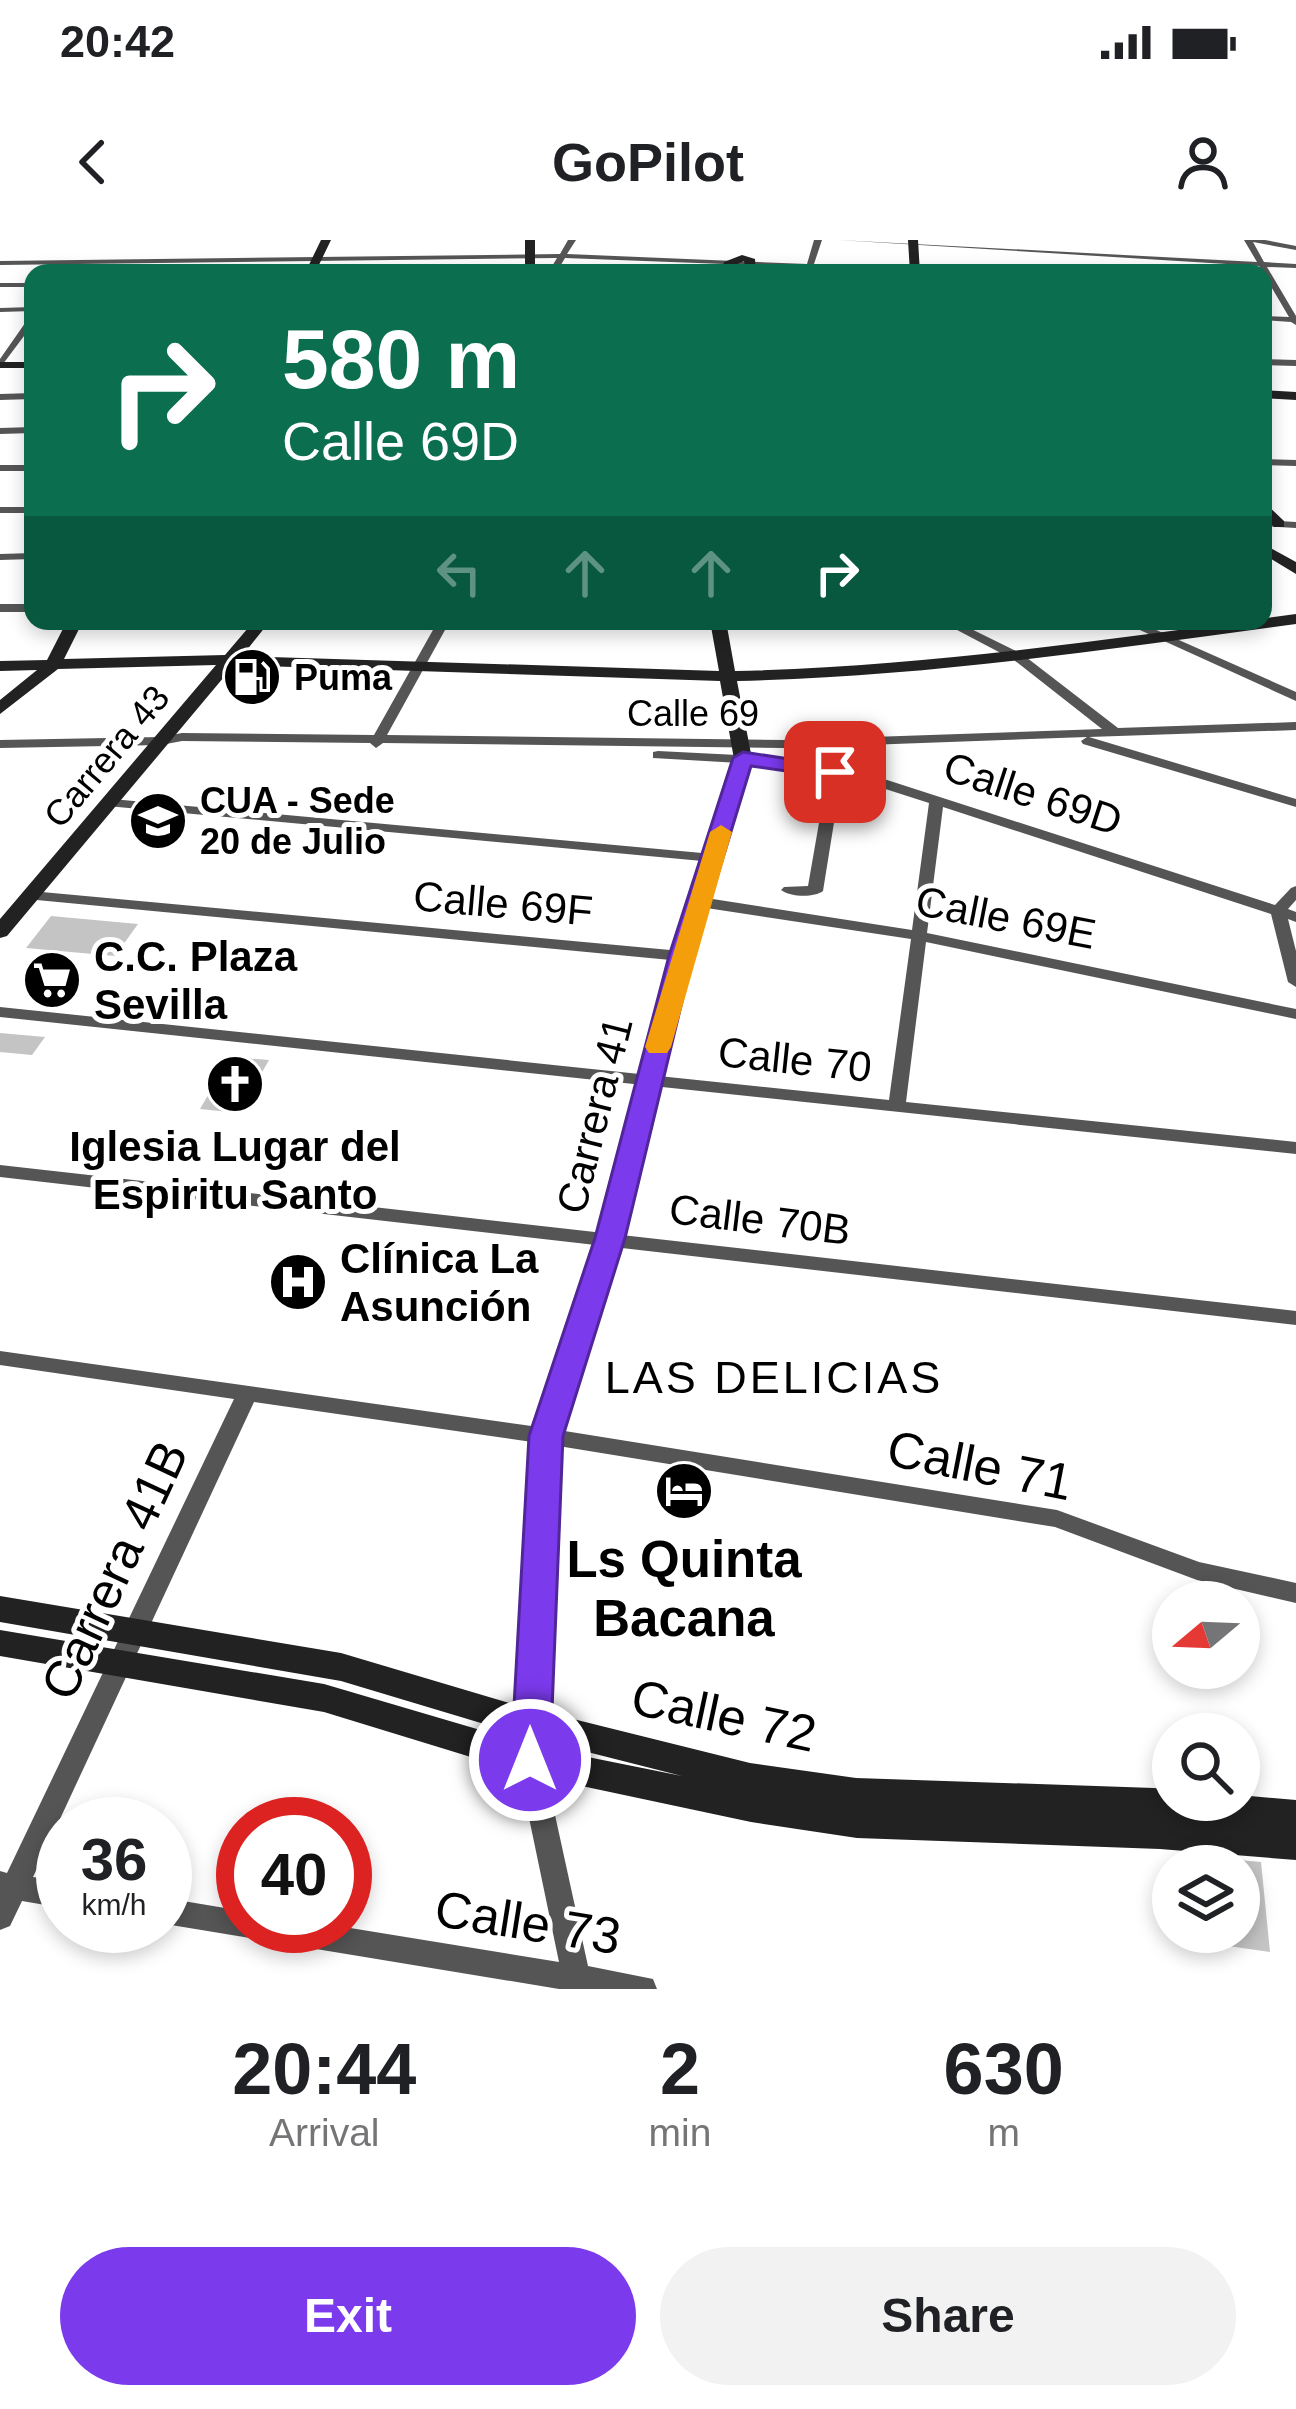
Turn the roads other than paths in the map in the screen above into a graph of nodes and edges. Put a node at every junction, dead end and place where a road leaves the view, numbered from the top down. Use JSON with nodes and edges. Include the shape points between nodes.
{"nodes":[{"id":1,"x":326,"y":240,"type":"edge"},
{"id":2,"x":530,"y":240,"type":"edge"},
{"id":3,"x":572,"y":240,"type":"edge"},
{"id":4,"x":676,"y":240,"type":"edge"},
{"id":5,"x":747,"y":240,"type":"edge"},
{"id":6,"x":818,"y":240,"type":"edge"},
{"id":7,"x":842,"y":240,"type":"edge"},
{"id":8,"x":1031,"y":240,"type":"edge"},
{"id":9,"x":1147,"y":240,"type":"edge"},
{"id":10,"x":1250,"y":240,"type":"edge"},
{"id":11,"x":914,"y":242,"type":"edge"},
{"id":12,"x":1294,"y":244,"type":"edge"},
{"id":13,"x":80,"y":251,"type":"dead end"},
{"id":14,"x":1034,"y":251,"type":"junction"},
{"id":15,"x":563,"y":256,"type":"junction"},
{"id":16,"x":530,"y":257,"type":"junction"},
{"id":17,"x":670,"y":258,"type":"junction"},
{"id":18,"x":1155,"y":258,"type":"junction"},
{"id":19,"x":315,"y":260,"type":"junction"},
{"id":20,"x":71,"y":262,"type":"junction"},
{"id":21,"x":0,"y":263,"type":"edge"},
{"id":22,"x":746,"y":263,"type":"edge"},
{"id":23,"x":313,"y":264,"type":"edge"},
{"id":24,"x":530,"y":264,"type":"edge"},
{"id":25,"x":558,"y":264,"type":"edge"},
{"id":26,"x":812,"y":264,"type":"joint"},
{"id":27,"x":1038,"y":264,"type":"edge"},
{"id":28,"x":1157,"y":264,"type":"edge"},
{"id":29,"x":1260,"y":264,"type":"joint"},
{"id":30,"x":1272,"y":284,"type":"edge"},
{"id":31,"x":1272,"y":291,"type":"edge"},
{"id":32,"x":1276,"y":291,"type":"junction"},
{"id":33,"x":1296,"y":292,"type":"edge"},
{"id":34,"x":1295,"y":321,"type":"edge"},
{"id":35,"x":24,"y":329,"type":"edge"},
{"id":36,"x":0,"y":336,"type":"edge"},
{"id":37,"x":20,"y":336,"type":"junction"},
{"id":38,"x":24,"y":336,"type":"edge"},
{"id":39,"x":0,"y":365,"type":"edge"},
{"id":40,"x":70,"y":630,"type":"edge"},
{"id":41,"x":254,"y":630,"type":"edge"},
{"id":42,"x":439,"y":630,"type":"edge"},
{"id":43,"x":719,"y":630,"type":"edge"},
{"id":44,"x":964,"y":630,"type":"edge"},
{"id":45,"x":1146,"y":630,"type":"edge"},
{"id":46,"x":1232,"y":630,"type":"edge"},
{"id":47,"x":1168,"y":640,"type":"junction"},
{"id":48,"x":1018,"y":658,"type":"junction"},
{"id":49,"x":226,"y":660,"type":"junction"},
{"id":50,"x":53,"y":665,"type":"junction"},
{"id":51,"x":419,"y":665,"type":"junction"},
{"id":52,"x":0,"y":666,"type":"edge"},
{"id":53,"x":725,"y":676,"type":"junction"},
{"id":54,"x":1296,"y":697,"type":"edge"},
{"id":55,"x":0,"y":709,"type":"edge"},
{"id":56,"x":1296,"y":726,"type":"edge"},
{"id":57,"x":1110,"y":738,"type":"junction"},
{"id":58,"x":161,"y":741,"type":"junction"},
{"id":59,"x":376,"y":742,"type":"junction"},
{"id":60,"x":0,"y":744,"type":"edge"},
{"id":61,"x":784,"y":744,"type":"junction"},
{"id":62,"x":743,"y":751,"type":"junction"},
{"id":63,"x":782,"y":764,"type":"junction"},
{"id":64,"x":835,"y":772,"type":"junction"},
{"id":65,"x":937,"y":799,"type":"junction"},
{"id":66,"x":112,"y":803,"type":"junction"},
{"id":67,"x":1296,"y":803,"type":"edge"},
{"id":68,"x":712,"y":858,"type":"junction"},
{"id":69,"x":789,"y":890,"type":"dead end"},
{"id":70,"x":1296,"y":891,"type":"edge"},
{"id":71,"x":31,"y":896,"type":"junction"},
{"id":72,"x":700,"y":902,"type":"junction"},
{"id":73,"x":1278,"y":911,"type":"junction"},
{"id":74,"x":1296,"y":917,"type":"edge"},
{"id":75,"x":0,"y":932,"type":"edge"},
{"id":76,"x":916,"y":935,"type":"junction"},
{"id":77,"x":681,"y":956,"type":"junction"},
{"id":78,"x":1296,"y":982,"type":"edge"},
{"id":79,"x":0,"y":1012,"type":"edge"},
{"id":80,"x":1296,"y":1014,"type":"edge"},
{"id":81,"x":650,"y":1080,"type":"junction"},
{"id":82,"x":897,"y":1106,"type":"junction"},
{"id":83,"x":1296,"y":1148,"type":"edge"},
{"id":84,"x":0,"y":1171,"type":"edge"},
{"id":85,"x":610,"y":1238,"type":"junction"},
{"id":86,"x":1296,"y":1318,"type":"edge"},
{"id":87,"x":0,"y":1358,"type":"edge"},
{"id":88,"x":248,"y":1392,"type":"junction"},
{"id":89,"x":546,"y":1436,"type":"junction"},
{"id":90,"x":1296,"y":1593,"type":"edge"},
{"id":91,"x":0,"y":1609,"type":"edge"},
{"id":92,"x":0,"y":1642,"type":"edge"},
{"id":93,"x":127,"y":1647,"type":"junction"},
{"id":94,"x":530,"y":1723,"type":"junction"},
{"id":95,"x":530,"y":1760,"type":"junction"},
{"id":96,"x":1296,"y":1816,"type":"edge"},
{"id":97,"x":1296,"y":1844,"type":"edge"},
{"id":98,"x":7,"y":1885,"type":"edge"},
{"id":99,"x":0,"y":1917,"type":"edge"},
{"id":100,"x":372,"y":1947,"type":"edge"},
{"id":101,"x":578,"y":1984,"type":"edge"},
{"id":102,"x":643,"y":1989,"type":"edge"}],
"edges":[{"from":1,"to":19,"type":"street"},
{"from":2,"to":16,"type":"street"},
{"from":3,"to":15,"type":"street"},
{"from":4,"to":17,"type":"street"},
{"from":5,"to":22,"type":"street"},
{"from":6,"to":26,"type":"street"},
{"from":7,"to":11,"type":"street"},
{"from":8,"to":14,"type":"street"},
{"from":9,"to":18,"type":"street"},
{"from":10,"to":12,"type":"street"},
{"from":10,"to":29,"type":"street"},
{"from":11,"to":14,"type":"street"},
{"from":13,"to":20,"type":"street"},
{"from":14,"to":18,"type":"street"},
{"from":14,"to":27,"type":"street"},
{"from":15,"to":16,"type":"street"},
{"from":15,"to":17,"type":"street"},
{"from":15,"to":25,"type":"street"},
{"from":16,"to":19,"type":"street"},
{"from":16,"to":24,"type":"street"},
{"from":17,"to":22,"type":"street"},
{"from":18,"to":28,"type":"street"},
{"from":18,"to":29,"type":"street"},
{"from":19,"to":20,"type":"street"},
{"from":19,"to":23,"type":"street"},
{"from":20,"to":21,"type":"street"},
{"from":22,"to":26,"type":"street"},
{"from":30,"to":32,"type":"street"},
{"from":31,"to":32,"type":"street"},
{"from":32,"to":33,"type":"street"},
{"from":32,"to":34,"type":"street"},
{"from":35,"to":37,"type":"street"},
{"from":36,"to":37,"type":"street"},
{"from":37,"to":38,"type":"street"},
{"from":37,"to":39,"type":"street"},
{"from":40,"to":50,"type":"street"},
{"from":41,"to":49,"type":"street","name":"Carrera 43"},
{"from":42,"to":51,"type":"street"},
{"from":43,"to":53,"type":"street"},
{"from":44,"to":48,"type":"street"},
{"from":45,"to":47,"type":"street"},
{"from":46,"to":47,"type":"street"},
{"from":47,"to":48,"type":"street"},
{"from":47,"to":54,"type":"street"},
{"from":48,"to":53,"type":"street"},
{"from":48,"to":57,"type":"street"},
{"from":49,"to":50,"type":"street"},
{"from":49,"to":51,"type":"street"},
{"from":49,"to":58,"type":"street","name":"Carrera 43"},
{"from":50,"to":52,"type":"street"},
{"from":50,"to":55,"type":"street"},
{"from":51,"to":53,"type":"street"},
{"from":51,"to":59,"type":"street"},
{"from":53,"to":62,"type":"street"},
{"from":56,"to":57,"type":"street"},
{"from":57,"to":61,"type":"street","name":"Calle 69"},
{"from":57,"to":67,"type":"street","name":"Calle 69"},
{"from":58,"to":59,"type":"street","name":"Calle 69"},
{"from":58,"to":60,"type":"street","name":"Calle 69"},
{"from":58,"to":66,"type":"street","name":"Carrera 43"},
{"from":59,"to":62,"type":"street","name":"Calle 69"},
{"from":61,"to":62,"type":"street","name":"Calle 69"},
{"from":61,"to":63,"type":"street","via":[[766,753]]},
{"from":62,"to":63,"type":"street","name":"Calle 69D"},
{"from":62,"to":68,"type":"street","name":"Carrera 41"},
{"from":63,"to":64,"type":"street","name":"Calle 69D"},
{"from":64,"to":65,"type":"street","name":"Calle 69D"},
{"from":64,"to":69,"type":"street","via":[[815,891]]},
{"from":65,"to":73,"type":"street","name":"Calle 69D"},
{"from":65,"to":76,"type":"street"},
{"from":66,"to":68,"type":"street"},
{"from":66,"to":71,"type":"street","name":"Carrera 43"},
{"from":68,"to":72,"type":"street","name":"Carrera 41"},
{"from":70,"to":73,"type":"street"},
{"from":71,"to":75,"type":"street","name":"Carrera 43"},
{"from":71,"to":77,"type":"street","name":"Calle 69F"},
{"from":72,"to":76,"type":"street","name":"Calle 69E"},
{"from":72,"to":77,"type":"street","name":"Carrera 41"},
{"from":73,"to":74,"type":"street","name":"Calle 69D"},
{"from":73,"to":78,"type":"street"},
{"from":76,"to":80,"type":"street","name":"Calle 69E"},
{"from":76,"to":82,"type":"street"},
{"from":77,"to":81,"type":"street","name":"Carrera 41"},
{"from":79,"to":81,"type":"street","name":"Calle 70"},
{"from":81,"to":82,"type":"street","name":"Calle 70"},
{"from":81,"to":85,"type":"street","name":"Carrera 41"},
{"from":82,"to":83,"type":"street","name":"Calle 70"},
{"from":84,"to":85,"type":"street","name":"Calle 70B"},
{"from":85,"to":86,"type":"street","name":"Calle 70B"},
{"from":85,"to":89,"type":"street","name":"Carrera 41"},
{"from":87,"to":88,"type":"street","name":"Calle 71"},
{"from":88,"to":89,"type":"street","name":"Calle 71"},
{"from":88,"to":93,"type":"street","name":"Carrera 41B"},
{"from":89,"to":90,"type":"street","name":"Calle 71","via":[[1057,1520],[1197,1571]]},
{"from":89,"to":94,"type":"street","name":"Carrera 41"},
{"from":91,"to":93,"type":"street","name":"Calle 72"},
{"from":92,"to":93,"type":"street","name":"Calle 72"},
{"from":93,"to":94,"type":"street","name":"Calle 72","via":[[341,1666]]},
{"from":93,"to":95,"type":"street","name":"Calle 72"},
{"from":93,"to":98,"type":"street","name":"Carrera 41B"},
{"from":94,"to":95,"type":"street","name":"Carrera 41"},
{"from":94,"to":96,"type":"street","name":"Calle 72","via":[[750,1778],[856,1794]]},
{"from":95,"to":97,"type":"street","name":"Calle 72","via":[[857,1822]]},
{"from":95,"to":101,"type":"street","name":"Carrera 41"},
{"from":98,"to":99,"type":"street","name":"Carrera 41B"},
{"from":100,"to":101,"type":"street","name":"Calle 73"},
{"from":101,"to":102,"type":"street","name":"Calle 73"}]}
